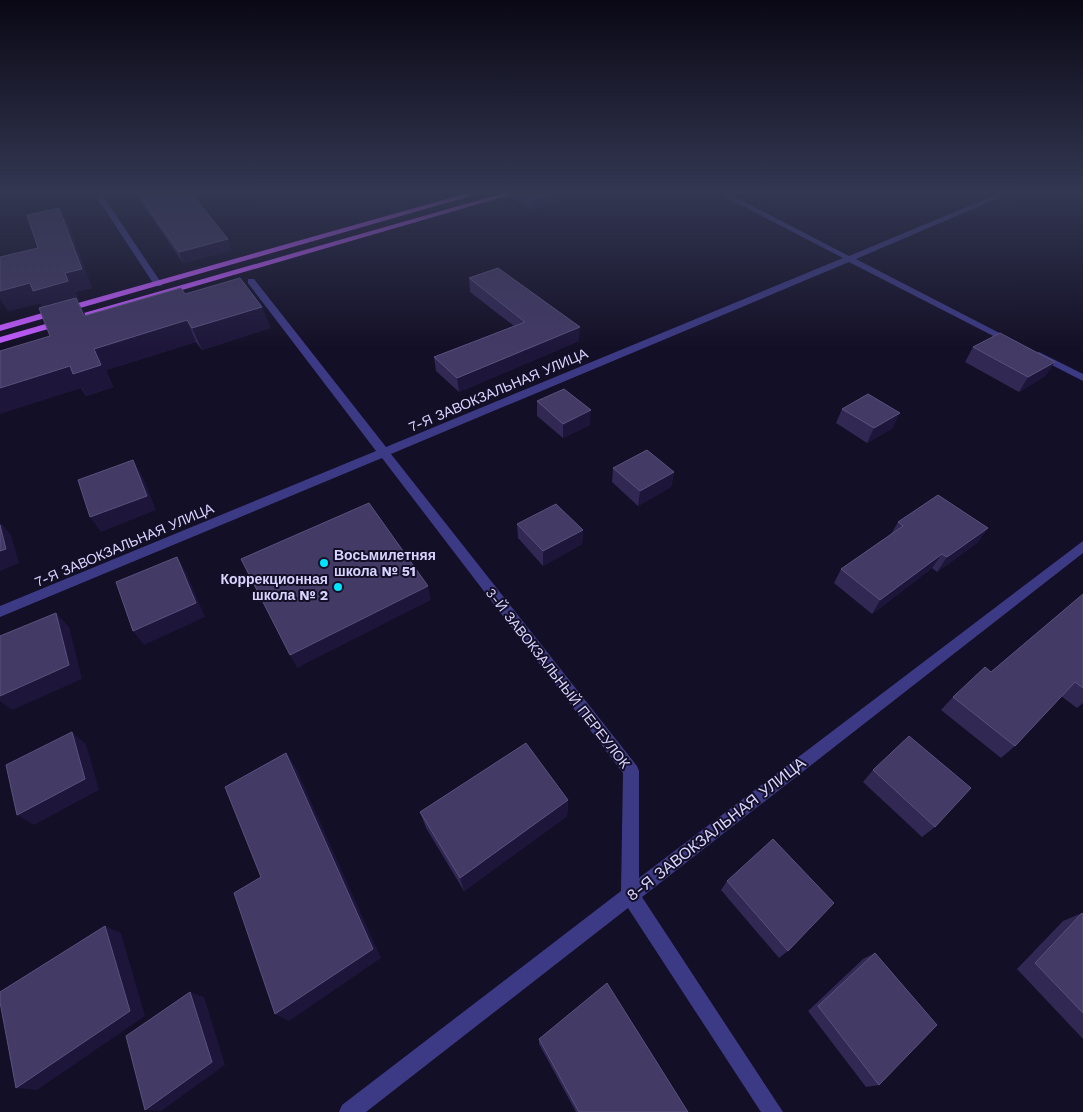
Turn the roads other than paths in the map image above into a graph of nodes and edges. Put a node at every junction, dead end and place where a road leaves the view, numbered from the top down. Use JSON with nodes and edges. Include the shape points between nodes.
{"nodes":[{"id":1,"x":131,"y":245,"type":"edge"},
{"id":2,"x":297,"y":245,"type":"edge"},
{"id":3,"x":335,"y":245,"type":"edge"},
{"id":4,"x":824,"y":245,"type":"edge"},
{"id":5,"x":882,"y":245,"type":"edge"},
{"id":6,"x":850,"y":258,"type":"junction"},
{"id":7,"x":250,"y":281,"type":"dead end"},
{"id":8,"x":158,"y":284,"type":"junction"},
{"id":9,"x":165,"y":293,"type":"junction"},
{"id":10,"x":0,"y":328,"type":"edge"},
{"id":11,"x":0,"y":340,"type":"edge"},
{"id":12,"x":1023,"y":347,"type":"edge"},
{"id":13,"x":1031,"y":352,"type":"edge"},
{"id":14,"x":1083,"y":378,"type":"edge"},
{"id":15,"x":384,"y":452,"type":"junction"},
{"id":16,"x":1083,"y":546,"type":"edge"},
{"id":17,"x":0,"y":612,"type":"edge"},
{"id":18,"x":630,"y":895,"type":"junction"},
{"id":19,"x":350,"y":1112,"type":"edge"},
{"id":20,"x":774,"y":1112,"type":"edge"}],
"edges":[{"from":1,"to":8,"type":"street"},
{"from":2,"to":8,"type":"main road"},
{"from":3,"to":9,"type":"main road"},
{"from":4,"to":6,"type":"street"},
{"from":5,"to":6,"type":"street","name":"7-Я ЗАВОКЗАЛЬНАЯ УЛИЦА"},
{"from":6,"to":12,"type":"street"},
{"from":6,"to":15,"type":"street","name":"7-Я ЗАВОКЗАЛЬНАЯ УЛИЦА"},
{"from":7,"to":15,"type":"street","name":"3-Й ЗАВОКЗАЛЬНЫЙ ПЕРЕУЛОК"},
{"from":8,"to":9,"type":"main road"},
{"from":8,"to":10,"type":"main road"},
{"from":9,"to":11,"type":"main road"},
{"from":13,"to":14,"type":"street"},
{"from":15,"to":17,"type":"street","name":"7-Я ЗАВОКЗАЛЬНАЯ УЛИЦА"},
{"from":15,"to":18,"type":"street","name":"3-Й ЗАВОКЗАЛЬНЫЙ ПЕРЕУЛОК","via":[[631,771]]},
{"from":16,"to":18,"type":"street","name":"8-Я ЗАВОКЗАЛЬНАЯ УЛИЦА"},
{"from":18,"to":19,"type":"street","name":"8-Я ЗАВОКЗАЛЬНАЯ УЛИЦА"},
{"from":18,"to":20,"type":"street"}]}
